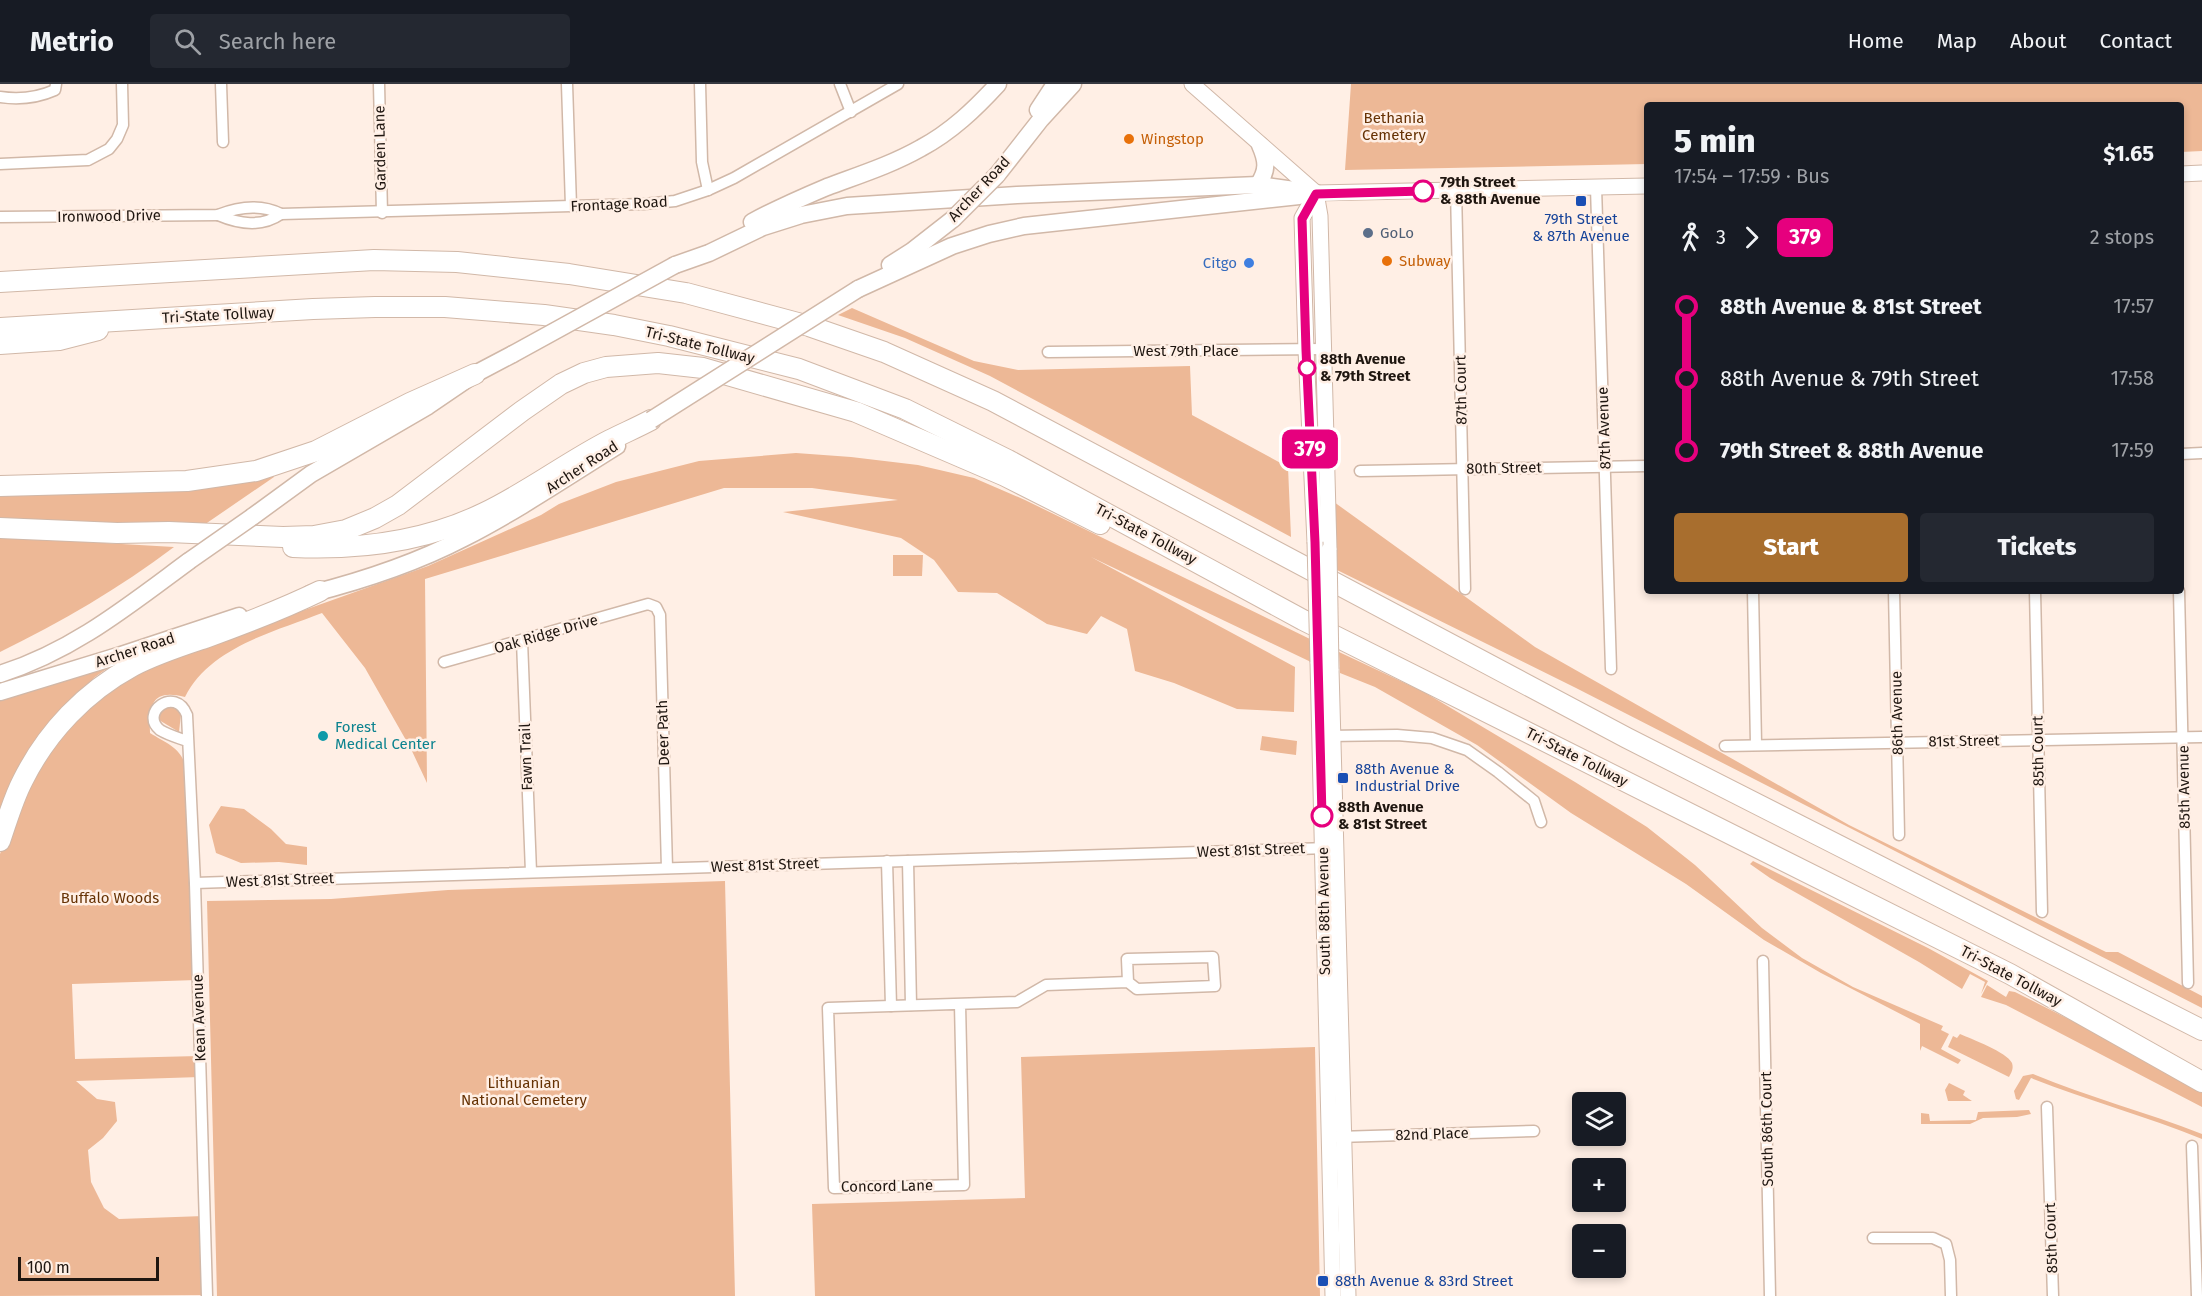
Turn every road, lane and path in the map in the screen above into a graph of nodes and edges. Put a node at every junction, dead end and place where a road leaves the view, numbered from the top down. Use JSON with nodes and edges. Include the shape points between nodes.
{"nodes":[{"id":1,"x":56,"y":84,"type":"edge"},
{"id":2,"x":122,"y":84,"type":"edge"},
{"id":3,"x":221,"y":84,"type":"edge"},
{"id":4,"x":379,"y":84,"type":"edge"},
{"id":5,"x":567,"y":84,"type":"edge"},
{"id":6,"x":700,"y":84,"type":"edge"},
{"id":7,"x":840,"y":84,"type":"edge"},
{"id":8,"x":898,"y":84,"type":"edge"},
{"id":9,"x":999,"y":84,"type":"edge"},
{"id":10,"x":1055,"y":84,"type":"edge"},
{"id":11,"x":1073,"y":84,"type":"edge"},
{"id":12,"x":1192,"y":84,"type":"edge"},
{"id":13,"x":0,"y":98,"type":"edge"},
{"id":14,"x":851,"y":112,"type":"junction"},
{"id":15,"x":223,"y":142,"type":"dead end"},
{"id":16,"x":1260,"y":145,"type":"junction"},
{"id":17,"x":1015,"y":150,"type":"junction"},
{"id":18,"x":0,"y":164,"type":"edge"},
{"id":19,"x":2202,"y":173,"type":"edge"},
{"id":20,"x":2184,"y":174,"type":"edge"},
{"id":21,"x":1258,"y":185,"type":"junction"},
{"id":22,"x":1644,"y":186,"type":"edge"},
{"id":23,"x":1596,"y":187,"type":"junction"},
{"id":24,"x":708,"y":190,"type":"junction"},
{"id":25,"x":1456,"y":190,"type":"junction"},
{"id":26,"x":1316,"y":194,"type":"junction"},
{"id":27,"x":571,"y":206,"type":"junction"},
{"id":28,"x":382,"y":213,"type":"junction"},
{"id":29,"x":0,"y":217,"type":"edge"},
{"id":30,"x":708,"y":250,"type":"junction"},
{"id":31,"x":0,"y":282,"type":"edge"},
{"id":32,"x":858,"y":289,"type":"junction"},
{"id":33,"x":140,"y":320,"type":"junction"},
{"id":34,"x":0,"y":328,"type":"edge"},
{"id":35,"x":0,"y":344,"type":"edge"},
{"id":36,"x":1324,"y":349,"type":"junction"},
{"id":37,"x":1306,"y":350,"type":"junction"},
{"id":38,"x":1048,"y":352,"type":"dead end"},
{"id":39,"x":475,"y":374,"type":"junction"},
{"id":40,"x":651,"y":420,"type":"junction"},
{"id":41,"x":2184,"y":453,"type":"edge"},
{"id":42,"x":2202,"y":453,"type":"edge"},
{"id":43,"x":1644,"y":466,"type":"edge"},
{"id":44,"x":1605,"y":467,"type":"junction"},
{"id":45,"x":1463,"y":468,"type":"junction"},
{"id":46,"x":1360,"y":471,"type":"dead end"},
{"id":47,"x":125,"y":483,"type":"junction"},
{"id":48,"x":0,"y":486,"type":"edge"},
{"id":49,"x":0,"y":492,"type":"edge"},
{"id":50,"x":0,"y":528,"type":"edge"},
{"id":51,"x":117,"y":533,"type":"junction"},
{"id":52,"x":1179,"y":551,"type":"junction"},
{"id":53,"x":1466,"y":589,"type":"dead end"},
{"id":54,"x":320,"y":591,"type":"junction"},
{"id":55,"x":1753,"y":594,"type":"edge"},
{"id":56,"x":1894,"y":594,"type":"edge"},
{"id":57,"x":2035,"y":594,"type":"edge"},
{"id":58,"x":2179,"y":594,"type":"edge"},
{"id":59,"x":648,"y":604,"type":"joint"},
{"id":60,"x":522,"y":641,"type":"junction"},
{"id":61,"x":444,"y":662,"type":"dead end"},
{"id":62,"x":1324,"y":665,"type":"junction"},
{"id":63,"x":1611,"y":669,"type":"dead end"},
{"id":64,"x":0,"y":674,"type":"edge"},
{"id":65,"x":0,"y":692,"type":"edge"},
{"id":66,"x":1326,"y":737,"type":"junction"},
{"id":67,"x":2182,"y":737,"type":"junction"},
{"id":68,"x":2202,"y":737,"type":"edge"},
{"id":69,"x":2037,"y":739,"type":"junction"},
{"id":70,"x":187,"y":741,"type":"dead end"},
{"id":71,"x":1898,"y":742,"type":"junction"},
{"id":72,"x":1755,"y":744,"type":"junction"},
{"id":73,"x":1725,"y":746,"type":"dead end"},
{"id":74,"x":1541,"y":822,"type":"dead end"},
{"id":75,"x":1899,"y":835,"type":"dead end"},
{"id":76,"x":0,"y":840,"type":"edge"},
{"id":77,"x":1329,"y":848,"type":"junction"},
{"id":78,"x":887,"y":861,"type":"junction"},
{"id":79,"x":908,"y":861,"type":"junction"},
{"id":80,"x":667,"y":868,"type":"junction"},
{"id":81,"x":531,"y":872,"type":"junction"},
{"id":82,"x":195,"y":883,"type":"junction"},
{"id":83,"x":2042,"y":912,"type":"dead end"},
{"id":84,"x":1763,"y":961,"type":"dead end"},
{"id":85,"x":1128,"y":982,"type":"junction"},
{"id":86,"x":2188,"y":982,"type":"dead end"},
{"id":87,"x":960,"y":1004,"type":"junction"},
{"id":88,"x":911,"y":1005,"type":"junction"},
{"id":89,"x":891,"y":1006,"type":"junction"},
{"id":90,"x":2202,"y":1030,"type":"edge"},
{"id":91,"x":2202,"y":1082,"type":"edge"},
{"id":92,"x":2047,"y":1107,"type":"dead end"},
{"id":93,"x":1534,"y":1131,"type":"dead end"},
{"id":94,"x":1336,"y":1137,"type":"junction"},
{"id":95,"x":2192,"y":1146,"type":"dead end"},
{"id":96,"x":1873,"y":1238,"type":"dead end"},
{"id":97,"x":207,"y":1296,"type":"edge"},
{"id":98,"x":1333,"y":1296,"type":"edge"},
{"id":99,"x":1348,"y":1296,"type":"edge"},
{"id":100,"x":1770,"y":1296,"type":"edge"},
{"id":101,"x":1951,"y":1296,"type":"edge"},
{"id":102,"x":2053,"y":1296,"type":"edge"},
{"id":103,"x":2197,"y":1296,"type":"edge"}],
"edges":[{"from":1,"to":13,"type":"street","via":[[55,90],[39,98]]},
{"from":2,"to":18,"type":"street","via":[[123,125],[109,149],[88,160]]},
{"from":3,"to":15,"type":"street"},
{"from":4,"to":28,"type":"street","name":"Garden Lane"},
{"from":5,"to":27,"type":"street"},
{"from":6,"to":24,"type":"street","via":[[702,162]]},
{"from":7,"to":14,"type":"street"},
{"from":8,"to":14,"type":"street","name":"Frontage Road"},
{"from":9,"to":30,"type":"main road","via":[[964,118],[920,149],[788,204]]},
{"from":10,"to":17,"type":"main road"},
{"from":11,"to":17,"type":"main road","name":"Archer Road"},
{"from":12,"to":16,"type":"street"},
{"from":14,"to":24,"type":"street","name":"Frontage Road"},
{"from":16,"to":21,"type":"main road","via":[[1266,169]]},
{"from":16,"to":26,"type":"street"},
{"from":17,"to":32,"type":"main road","name":"Archer Road","bridge":true,"via":[[997,175],[952,219]]},
{"from":19,"to":20,"type":"street"},
{"from":21,"to":26,"type":"main road"},
{"from":21,"to":30,"type":"main road","via":[[847,206],[763,227]]},
{"from":22,"to":23,"type":"street"},
{"from":23,"to":25,"type":"street"},
{"from":23,"to":44,"type":"street","name":"87th Avenue"},
{"from":24,"to":27,"type":"street","name":"Frontage Road","via":[[675,201]]},
{"from":25,"to":26,"type":"street"},
{"from":25,"to":45,"type":"street","name":"87th Court"},
{"from":26,"to":32,"type":"main road","via":[[1015,228],[952,246]]},
{"from":26,"to":36,"type":"street","name":"South 88th Avenue"},
{"from":26,"to":37,"type":"street","name":"South 88th Avenue","via":[[1302,219]]},
{"from":27,"to":28,"type":"street","name":"Frontage Road"},
{"from":28,"to":29,"type":"street","name":"Ironwood Drive","via":[[281,214],[269,208],[236,208],[218,215]]},
{"from":30,"to":39,"type":"main road","name":"Archer Road","bridge":true},
{"from":31,"to":90,"type":"highway","via":[[374,260],[457,262],[569,274],[686,293],[809,326],[884,352],[993,401],[1628,738]]},
{"from":32,"to":40,"type":"main road","name":"Archer Road","bridge":true},
{"from":33,"to":34,"type":"highway","name":"Tri-State Tollway"},
{"from":33,"to":35,"type":"highway","via":[[59,340]]},
{"from":33,"to":52,"type":"highway","name":"Tri-State Tollway","via":[[334,308],[445,307],[544,315],[669,336],[799,369],[905,409]]},
{"from":36,"to":37,"type":"street","name":"West 79th Place"},
{"from":36,"to":62,"type":"street","name":"South 88th Avenue","bridge":true,"via":[[1329,550]]},
{"from":37,"to":38,"type":"street","name":"West 79th Place"},
{"from":37,"to":62,"type":"street","name":"South 88th Avenue","bridge":true},
{"from":39,"to":47,"type":"highway","via":[[283,463],[224,477]]},
{"from":39,"to":64,"type":"main road","name":"Archer Road","bridge":true,"via":[[311,474],[96,630],[36,661]]},
{"from":40,"to":51,"type":"highway","via":[[483,514],[388,544],[353,548],[223,545]]},
{"from":40,"to":54,"type":"main road","name":"Archer Road","via":[[617,446],[465,538]]},
{"from":41,"to":42,"type":"street"},
{"from":43,"to":44,"type":"street","name":"80th Street"},
{"from":44,"to":45,"type":"street","name":"80th Street"},
{"from":44,"to":63,"type":"street","name":"87th Avenue"},
{"from":45,"to":46,"type":"street","name":"80th Street"},
{"from":45,"to":53,"type":"street","name":"87th Court"},
{"from":47,"to":48,"type":"highway"},
{"from":47,"to":49,"type":"highway"},
{"from":50,"to":51,"type":"highway"},
{"from":51,"to":52,"type":"highway","via":[[283,537],[346,530],[398,505],[561,384],[606,367],[658,363],[703,368],[856,412],[1005,476],[1118,533]]},
{"from":52,"to":91,"type":"highway","name":"Tri-State Tollway","via":[[1303,620],[2010,974]]},
{"from":54,"to":65,"type":"main road","name":"Archer Road"},
{"from":54,"to":76,"type":"highway","via":[[164,652],[99,688],[60,724],[35,759]]},
{"from":55,"to":72,"type":"street"},
{"from":56,"to":71,"type":"street","name":"86th Avenue"},
{"from":57,"to":69,"type":"street","name":"85th Court"},
{"from":58,"to":67,"type":"street","name":"85th Avenue"},
{"from":59,"to":60,"type":"street","name":"Oak Ridge Drive"},
{"from":59,"to":80,"type":"street","name":"Deer Path","via":[[656,607],[660,615]]},
{"from":60,"to":61,"type":"street","name":"Oak Ridge Drive"},
{"from":60,"to":81,"type":"street","name":"Fawn Trail"},
{"from":62,"to":66,"type":"street","name":"South 88th Avenue"},
{"from":66,"to":74,"type":"street","via":[[1432,738],[1467,750],[1534,801]]},
{"from":66,"to":77,"type":"street","name":"South 88th Avenue"},
{"from":67,"to":68,"type":"street","name":"81st Street"},
{"from":67,"to":69,"type":"street","name":"81st Street"},
{"from":67,"to":86,"type":"street","name":"85th Avenue"},
{"from":69,"to":71,"type":"street","name":"81st Street"},
{"from":69,"to":83,"type":"street","name":"85th Court"},
{"from":70,"to":82,"type":"street","name":"Kean Avenue"},
{"from":71,"to":72,"type":"street","name":"81st Street"},
{"from":71,"to":75,"type":"street","name":"86th Avenue"},
{"from":72,"to":73,"type":"street","name":"81st Street"},
{"from":77,"to":79,"type":"street","name":"West 81st Street"},
{"from":77,"to":94,"type":"street","name":"South 88th Avenue"},
{"from":78,"to":79,"type":"street","name":"West 81st Street"},
{"from":78,"to":80,"type":"street","name":"West 81st Street"},
{"from":78,"to":89,"type":"street"},
{"from":79,"to":88,"type":"street"},
{"from":80,"to":81,"type":"street","name":"West 81st Street"},
{"from":81,"to":82,"type":"street","name":"West 81st Street"},
{"from":82,"to":97,"type":"street","name":"Kean Avenue"},
{"from":84,"to":100,"type":"street","name":"South 86th Court"},
{"from":85,"to":85,"type":"street","name":"Concord Lane","via":[[1137,989],[1215,986],[1213,957],[1127,959]]},
{"from":85,"to":87,"type":"street","name":"Concord Lane","via":[[1046,985],[1017,1002]]},
{"from":87,"to":88,"type":"street","name":"Concord Lane"},
{"from":87,"to":89,"type":"street","name":"Concord Lane","via":[[964,1185],[834,1188],[828,1008]]},
{"from":88,"to":89,"type":"street","name":"Concord Lane"},
{"from":92,"to":102,"type":"street","name":"85th Court"},
{"from":93,"to":94,"type":"street","name":"82nd Place"},
{"from":94,"to":98,"type":"street","name":"South 88th Avenue"},
{"from":94,"to":99,"type":"street","name":"South 88th Avenue"},
{"from":95,"to":103,"type":"street"},
{"from":96,"to":101,"type":"street","via":[[1933,1238],[1947,1244]]}]}
